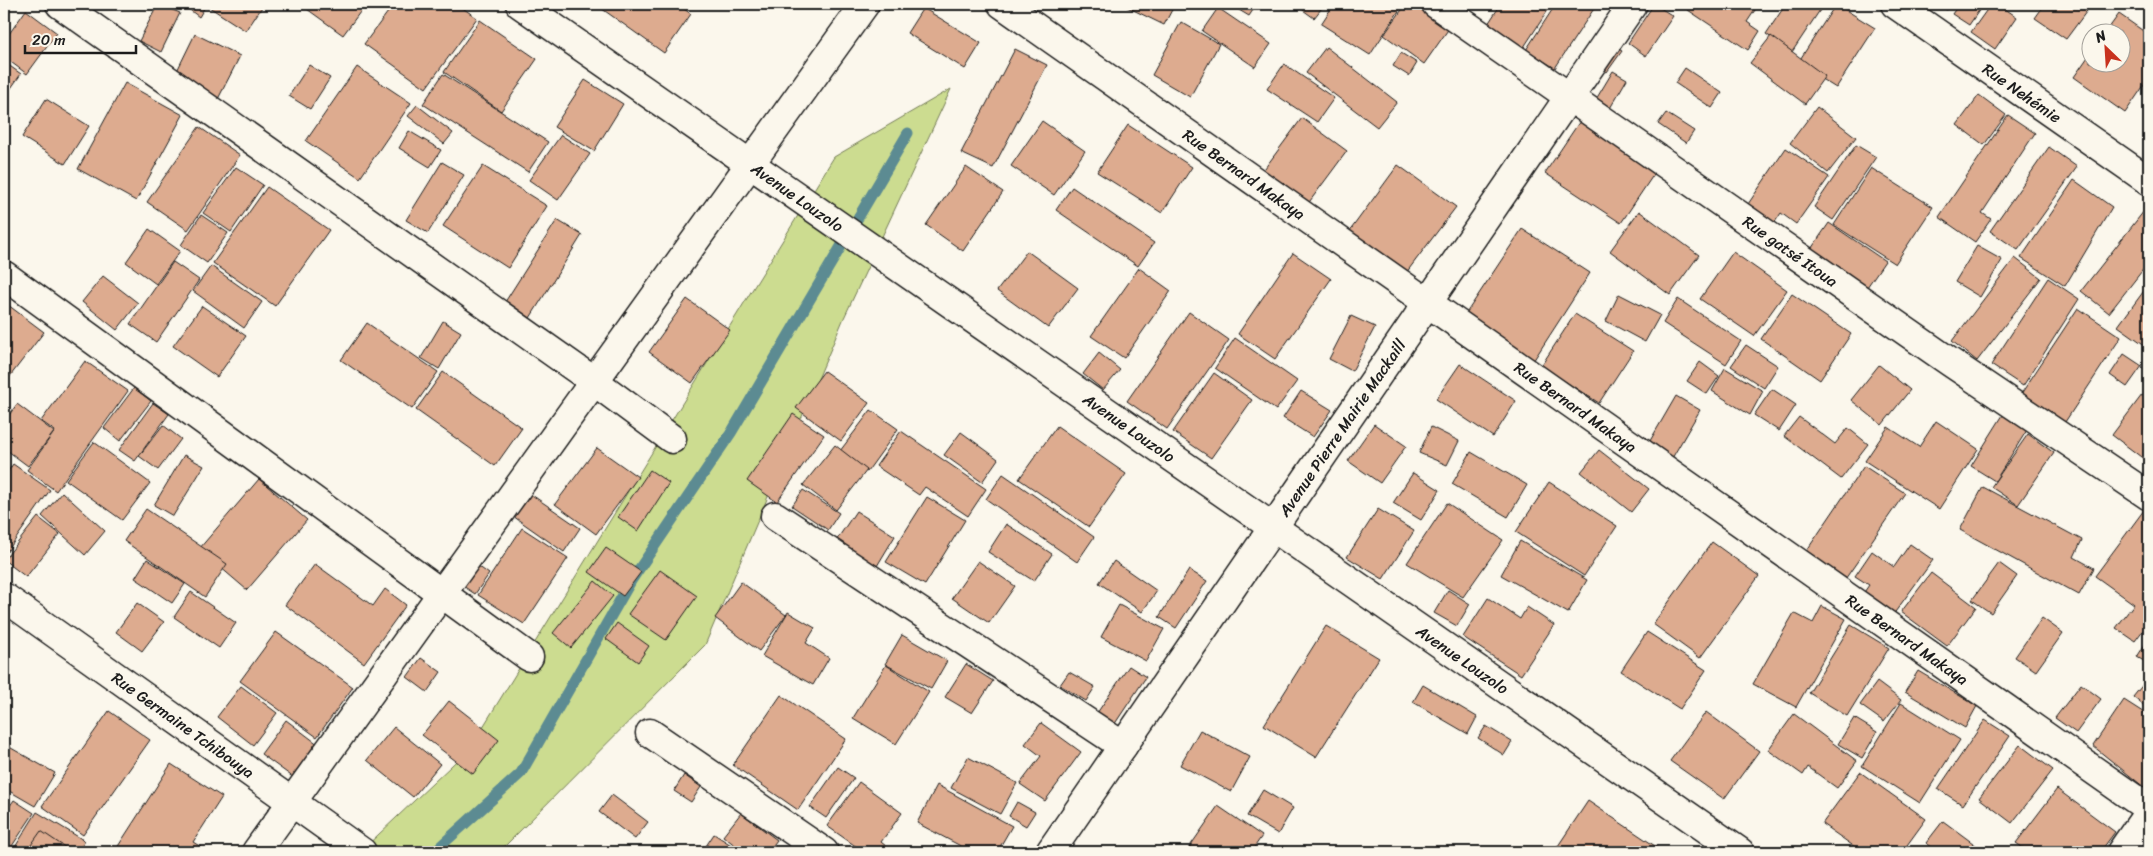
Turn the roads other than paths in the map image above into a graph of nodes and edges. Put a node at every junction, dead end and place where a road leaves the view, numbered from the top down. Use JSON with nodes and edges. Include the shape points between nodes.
{"nodes":[{"id":1,"x":60,"y":4,"type":"edge"},
{"id":2,"x":520,"y":4,"type":"edge"},
{"id":3,"x":865,"y":4,"type":"edge"},
{"id":4,"x":1002,"y":4,"type":"edge"},
{"id":5,"x":1436,"y":4,"type":"edge"},
{"id":6,"x":1633,"y":4,"type":"edge"},
{"id":7,"x":1895,"y":4,"type":"edge"},
{"id":8,"x":1568,"y":97,"type":"junction"},
{"id":9,"x":751,"y":165,"type":"junction"},
{"id":10,"x":2149,"y":181,"type":"edge"},
{"id":11,"x":4,"y":275,"type":"edge"},
{"id":12,"x":1427,"y":302,"type":"junction"},
{"id":13,"x":595,"y":382,"type":"junction"},
{"id":14,"x":672,"y":439,"type":"dead end"},
{"id":15,"x":2149,"y":496,"type":"edge"},
{"id":16,"x":776,"y":516,"type":"dead end"},
{"id":17,"x":1274,"y":527,"type":"junction"},
{"id":18,"x":443,"y":594,"type":"junction"},
{"id":19,"x":4,"y":597,"type":"edge"},
{"id":20,"x":529,"y":657,"type":"dead end"},
{"id":21,"x":650,"y":733,"type":"dead end"},
{"id":22,"x":1123,"y":746,"type":"junction"},
{"id":23,"x":293,"y":801,"type":"junction"},
{"id":24,"x":2149,"y":811,"type":"edge"},
{"id":25,"x":256,"y":852,"type":"edge"},
{"id":26,"x":362,"y":852,"type":"edge"},
{"id":27,"x":824,"y":852,"type":"edge"},
{"id":28,"x":1050,"y":852,"type":"edge"},
{"id":29,"x":1740,"y":852,"type":"edge"},
{"id":30,"x":2121,"y":852,"type":"edge"}],
"edges":[{"from":1,"to":13,"type":"street"},
{"from":2,"to":9,"type":"street","name":"Avenue Louzolo"},
{"from":3,"to":9,"type":"street"},
{"from":4,"to":12,"type":"street","name":"Rue Bernard Makaya"},
{"from":5,"to":8,"type":"street","name":"Rue gatsé Itoua"},
{"from":6,"to":8,"type":"street","name":"Avenue Pierre Mairie Mackaill"},
{"from":7,"to":10,"type":"street","name":"Rue Nehémie"},
{"from":8,"to":12,"type":"street","name":"Avenue Pierre Mairie Mackaill"},
{"from":8,"to":15,"type":"street","name":"Rue gatsé Itoua"},
{"from":9,"to":13,"type":"street"},
{"from":9,"to":17,"type":"street","name":"Avenue Louzolo"},
{"from":11,"to":18,"type":"street"},
{"from":12,"to":17,"type":"street","name":"Avenue Pierre Mairie Mackaill"},
{"from":12,"to":24,"type":"street","name":"Rue Bernard Makaya"},
{"from":13,"to":14,"type":"street"},
{"from":13,"to":18,"type":"street"},
{"from":16,"to":22,"type":"street"},
{"from":17,"to":22,"type":"street","name":"Avenue Pierre Mairie Mackaill"},
{"from":17,"to":29,"type":"street","name":"Avenue Louzolo"},
{"from":18,"to":20,"type":"street"},
{"from":18,"to":23,"type":"street"},
{"from":19,"to":23,"type":"street","name":"Rue Germaine Tchibouya"},
{"from":21,"to":27,"type":"street"},
{"from":22,"to":28,"type":"street","name":"Avenue Pierre Mairie Mackaill"},
{"from":23,"to":25,"type":"street"},
{"from":23,"to":26,"type":"street","name":"Rue Germaine Tchibouya"},
{"from":24,"to":30,"type":"street"}]}
